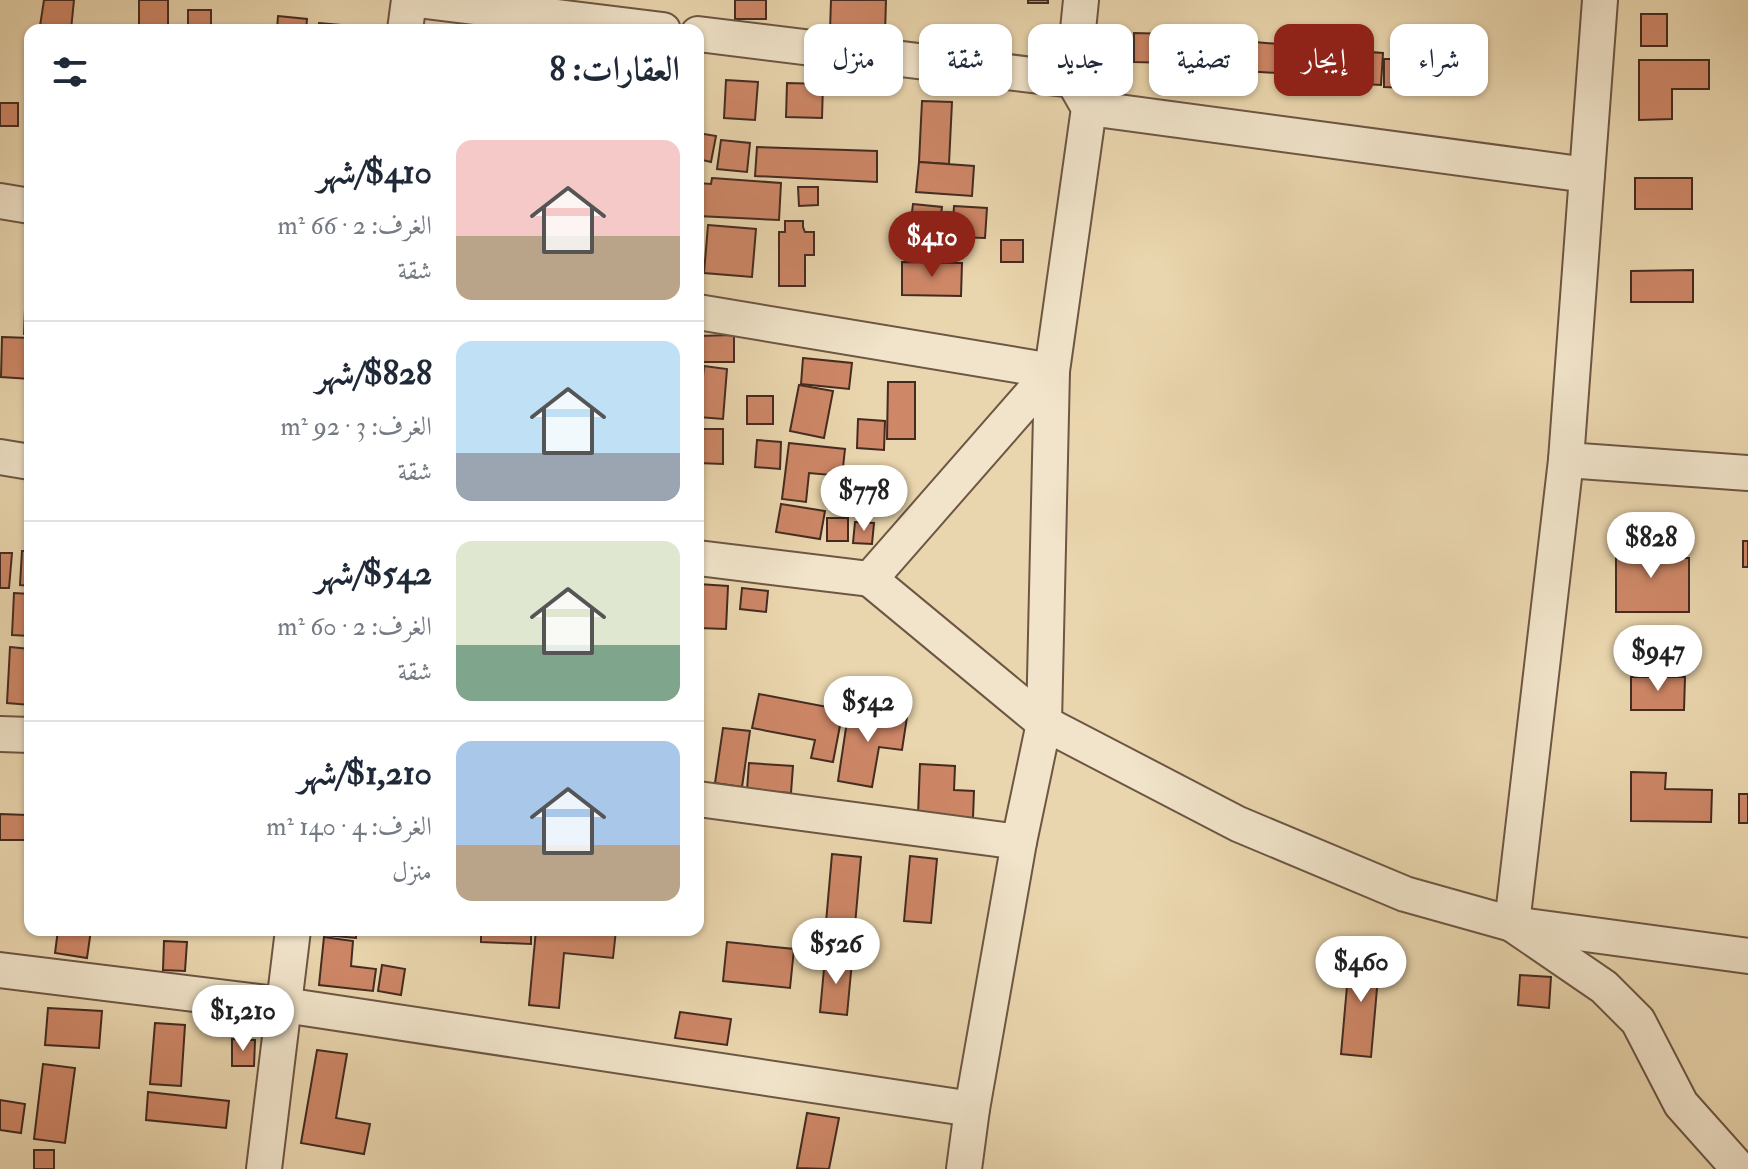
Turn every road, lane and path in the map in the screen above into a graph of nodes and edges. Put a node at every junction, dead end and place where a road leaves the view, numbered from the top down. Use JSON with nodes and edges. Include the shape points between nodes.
{"nodes":[{"id":1,"x":409,"y":0,"type":"edge"},
{"id":2,"x":417,"y":0,"type":"edge"},
{"id":3,"x":1081,"y":0,"type":"edge"},
{"id":4,"x":1600,"y":0,"type":"edge"},
{"id":5,"x":406,"y":24,"type":"edge"},
{"id":6,"x":614,"y":24,"type":"edge"},
{"id":7,"x":1081,"y":24,"type":"edge"},
{"id":8,"x":704,"y":35,"type":"edge"},
{"id":9,"x":1028,"y":86,"type":"edge"},
{"id":10,"x":1081,"y":96,"type":"edge"},
{"id":11,"x":1093,"y":96,"type":"edge"},
{"id":12,"x":1587,"y":175,"type":"junction"},
{"id":13,"x":0,"y":201,"type":"edge"},
{"id":14,"x":24,"y":205,"type":"edge"},
{"id":15,"x":704,"y":313,"type":"edge"},
{"id":16,"x":1052,"y":371,"type":"junction"},
{"id":17,"x":0,"y":457,"type":"edge"},
{"id":18,"x":1566,"y":460,"type":"junction"},
{"id":19,"x":24,"y":461,"type":"edge"},
{"id":20,"x":1748,"y":473,"type":"edge"},
{"id":21,"x":704,"y":559,"type":"edge"},
{"id":22,"x":870,"y":579,"type":"junction"},
{"id":23,"x":1044,"y":723,"type":"junction"},
{"id":24,"x":0,"y":734,"type":"edge"},
{"id":25,"x":24,"y":735,"type":"edge"},
{"id":26,"x":704,"y":800,"type":"edge"},
{"id":27,"x":1019,"y":842,"type":"junction"},
{"id":28,"x":1512,"y":924,"type":"junction"},
{"id":29,"x":292,"y":936,"type":"edge"},
{"id":30,"x":1748,"y":956,"type":"edge"},
{"id":31,"x":0,"y":970,"type":"edge"},
{"id":32,"x":284,"y":1005,"type":"junction"},
{"id":33,"x":972,"y":1109,"type":"junction"},
{"id":34,"x":264,"y":1169,"type":"edge"},
{"id":35,"x":964,"y":1169,"type":"edge"},
{"id":36,"x":1739,"y":1169,"type":"edge"}],
"edges":[{"from":1,"to":5,"type":"street"},
{"from":2,"to":6,"type":"street"},
{"from":3,"to":7,"type":"street"},
{"from":4,"to":12,"type":"street"},
{"from":8,"to":9,"type":"street"},
{"from":10,"to":16,"type":"street"},
{"from":11,"to":12,"type":"street"},
{"from":12,"to":18,"type":"street"},
{"from":13,"to":14,"type":"street"},
{"from":15,"to":16,"type":"street"},
{"from":16,"to":22,"type":"street"},
{"from":16,"to":23,"type":"street"},
{"from":17,"to":19,"type":"street"},
{"from":18,"to":20,"type":"street"},
{"from":18,"to":28,"type":"street"},
{"from":21,"to":22,"type":"street"},
{"from":22,"to":23,"type":"street"},
{"from":23,"to":27,"type":"street"},
{"from":23,"to":28,"type":"street","via":[[1252,830],[1405,894]]},
{"from":24,"to":25,"type":"street"},
{"from":26,"to":27,"type":"street"},
{"from":27,"to":33,"type":"street"},
{"from":28,"to":30,"type":"street"},
{"from":28,"to":36,"type":"street","via":[[1604,987],[1638,1021],[1681,1104]]},
{"from":29,"to":32,"type":"street"},
{"from":31,"to":32,"type":"street"},
{"from":32,"to":33,"type":"street"},
{"from":32,"to":34,"type":"street"},
{"from":33,"to":35,"type":"street"}]}
